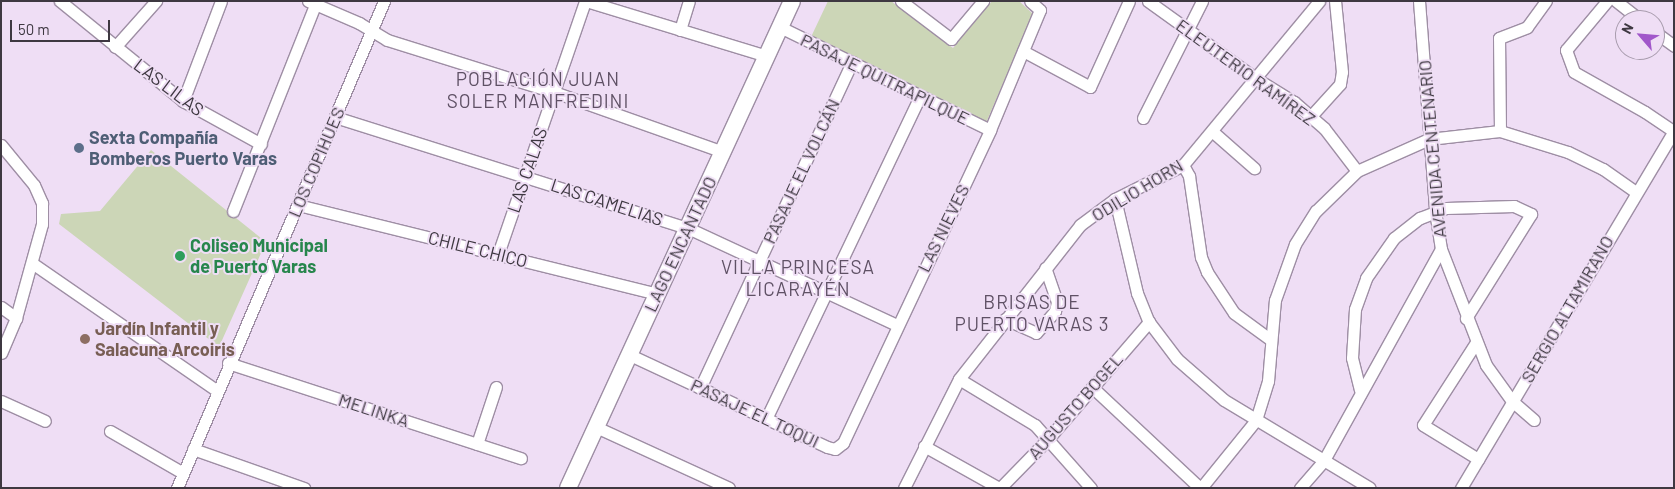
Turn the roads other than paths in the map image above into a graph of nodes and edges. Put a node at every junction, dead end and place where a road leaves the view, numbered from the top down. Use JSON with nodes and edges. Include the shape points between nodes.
{"nodes":[{"id":1,"x":60,"y":1,"type":"edge"},
{"id":2,"x":156,"y":1,"type":"edge"},
{"id":3,"x":222,"y":1,"type":"edge"},
{"id":4,"x":384,"y":1,"type":"edge"},
{"id":5,"x":585,"y":1,"type":"edge"},
{"id":6,"x":689,"y":1,"type":"edge"},
{"id":7,"x":792,"y":1,"type":"edge"},
{"id":8,"x":901,"y":1,"type":"edge"},
{"id":9,"x":983,"y":1,"type":"edge"},
{"id":10,"x":1030,"y":1,"type":"edge"},
{"id":11,"x":1128,"y":1,"type":"edge"},
{"id":12,"x":1148,"y":1,"type":"edge"},
{"id":13,"x":1202,"y":1,"type":"edge"},
{"id":14,"x":1319,"y":1,"type":"edge"},
{"id":15,"x":1335,"y":1,"type":"edge"},
{"id":16,"x":1419,"y":1,"type":"edge"},
{"id":17,"x":1546,"y":1,"type":"edge"},
{"id":18,"x":1607,"y":1,"type":"edge"},
{"id":19,"x":1616,"y":1,"type":"edge"},
{"id":20,"x":312,"y":3,"type":"edge"},
{"id":21,"x":1627,"y":10,"type":"edge"},
{"id":22,"x":780,"y":27,"type":"junction"},
{"id":23,"x":680,"y":30,"type":"junction"},
{"id":24,"x":1188,"y":30,"type":"junction"},
{"id":25,"x":372,"y":31,"type":"junction"},
{"id":26,"x":115,"y":47,"type":"junction"},
{"id":27,"x":1023,"y":51,"type":"junction"},
{"id":28,"x":767,"y":56,"type":"junction"},
{"id":29,"x":852,"y":62,"type":"junction"},
{"id":30,"x":1255,"y":78,"type":"junction"},
{"id":31,"x":554,"y":92,"type":"junction"},
{"id":32,"x":920,"y":96,"type":"junction"},
{"id":33,"x":183,"y":101,"type":"junction"},
{"id":34,"x":1311,"y":116,"type":"junction"},
{"id":35,"x":336,"y":117,"type":"junction"},
{"id":36,"x":1143,"y":118,"type":"dead end"},
{"id":37,"x":990,"y":130,"type":"junction"},
{"id":38,"x":1500,"y":131,"type":"junction"},
{"id":39,"x":1673,"y":131,"type":"edge"},
{"id":40,"x":1213,"y":132,"type":"junction"},
{"id":41,"x":1429,"y":139,"type":"junction"},
{"id":42,"x":261,"y":144,"type":"junction"},
{"id":43,"x":1,"y":145,"type":"edge"},
{"id":44,"x":723,"y":152,"type":"junction"},
{"id":45,"x":1183,"y":165,"type":"junction"},
{"id":46,"x":1254,"y":168,"type":"dead end"},
{"id":47,"x":1357,"y":171,"type":"junction"},
{"id":48,"x":525,"y":176,"type":"junction"},
{"id":49,"x":1636,"y":192,"type":"junction"},
{"id":50,"x":1115,"y":199,"type":"junction"},
{"id":51,"x":298,"y":205,"type":"junction"},
{"id":52,"x":233,"y":211,"type":"dead end"},
{"id":53,"x":1435,"y":211,"type":"junction"},
{"id":54,"x":688,"y":228,"type":"junction"},
{"id":55,"x":1441,"y":249,"type":"junction"},
{"id":56,"x":498,"y":254,"type":"junction"},
{"id":57,"x":760,"y":261,"type":"junction"},
{"id":58,"x":32,"y":263,"type":"junction"},
{"id":59,"x":1045,"y":268,"type":"junction"},
{"id":60,"x":827,"y":292,"type":"junction"},
{"id":61,"x":658,"y":294,"type":"junction"},
{"id":62,"x":1,"y":307,"type":"edge"},
{"id":63,"x":16,"y":318,"type":"junction"},
{"id":64,"x":1466,"y":318,"type":"junction"},
{"id":65,"x":1005,"y":319,"type":"junction"},
{"id":66,"x":1149,"y":322,"type":"junction"},
{"id":67,"x":897,"y":325,"type":"junction"},
{"id":68,"x":1271,"y":340,"type":"junction"},
{"id":69,"x":1475,"y":344,"type":"junction"},
{"id":70,"x":1,"y":353,"type":"edge"},
{"id":71,"x":630,"y":355,"type":"junction"},
{"id":72,"x":228,"y":363,"type":"junction"},
{"id":73,"x":959,"y":379,"type":"junction"},
{"id":74,"x":496,"y":387,"type":"dead end"},
{"id":75,"x":1092,"y":387,"type":"junction"},
{"id":76,"x":700,"y":388,"type":"junction"},
{"id":77,"x":216,"y":390,"type":"junction"},
{"id":78,"x":1360,"y":390,"type":"junction"},
{"id":79,"x":1,"y":401,"type":"edge"},
{"id":80,"x":1512,"y":401,"type":"junction"},
{"id":81,"x":766,"y":419,"type":"junction"},
{"id":82,"x":1256,"y":420,"type":"junction"},
{"id":83,"x":1534,"y":420,"type":"dead end"},
{"id":84,"x":45,"y":421,"type":"dead end"},
{"id":85,"x":596,"y":427,"type":"junction"},
{"id":86,"x":110,"y":432,"type":"dead end"},
{"id":87,"x":1048,"y":440,"type":"junction"},
{"id":88,"x":477,"y":444,"type":"junction"},
{"id":89,"x":924,"y":446,"type":"junction"},
{"id":90,"x":193,"y":449,"type":"junction"},
{"id":91,"x":521,"y":458,"type":"dead end"},
{"id":92,"x":1478,"y":459,"type":"junction"},
{"id":93,"x":1324,"y":460,"type":"junction"},
{"id":94,"x":183,"y":473,"type":"junction"},
{"id":95,"x":986,"y":485,"type":"edge"},
{"id":96,"x":177,"y":488,"type":"edge"},
{"id":97,"x":304,"y":488,"type":"edge"},
{"id":98,"x":568,"y":488,"type":"edge"},
{"id":99,"x":729,"y":488,"type":"edge"},
{"id":100,"x":904,"y":488,"type":"edge"},
{"id":101,"x":999,"y":488,"type":"edge"},
{"id":102,"x":1091,"y":488,"type":"edge"},
{"id":103,"x":1201,"y":488,"type":"edge"},
{"id":104,"x":1300,"y":488,"type":"edge"},
{"id":105,"x":1370,"y":488,"type":"edge"},
{"id":106,"x":1461,"y":488,"type":"edge"}],
"edges":[{"from":1,"to":26,"type":"street","name":"LAS LILAS"},
{"from":2,"to":26,"type":"street"},
{"from":3,"to":33,"type":"street"},
{"from":4,"to":25,"type":"street","name":"LOS COPIHUES"},
{"from":5,"to":23,"type":"street"},
{"from":5,"to":31,"type":"street","name":"LAS CALAS"},
{"from":6,"to":23,"type":"street"},
{"from":7,"to":22,"type":"street","name":"LAGO ENCANTADO"},
{"from":8,"to":9,"type":"street","via":[[951,39]]},
{"from":10,"to":27,"type":"street","name":"LAS NIEVES","via":[[1040,10]]},
{"from":11,"to":27,"type":"street","via":[[1090,87]]},
{"from":12,"to":24,"type":"street","name":"ELEUTERIO RAMÍREZ"},
{"from":13,"to":24,"type":"street"},
{"from":14,"to":30,"type":"street","name":"ODILIO HORN"},
{"from":15,"to":34,"type":"street","via":[[1340,84]]},
{"from":16,"to":41,"type":"street","name":"AVENIDA CENTENARIO"},
{"from":17,"to":38,"type":"street","via":[[1527,28],[1499,38]]},
{"from":18,"to":39,"type":"street","via":[[1566,50],[1574,72]]},
{"from":19,"to":21,"type":"street"},
{"from":20,"to":25,"type":"street"},
{"from":20,"to":42,"type":"street"},
{"from":22,"to":28,"type":"street","name":"LAGO ENCANTADO"},
{"from":22,"to":29,"type":"street","name":"PASAJE QUITRAPILQUE"},
{"from":23,"to":28,"type":"street"},
{"from":24,"to":30,"type":"street","name":"ELEUTERIO RAMÍREZ"},
{"from":24,"to":36,"type":"street"},
{"from":25,"to":31,"type":"street","via":[[387,40]]},
{"from":25,"to":35,"type":"street","name":"LOS COPIHUES"},
{"from":26,"to":33,"type":"street","name":"LAS LILAS"},
{"from":27,"to":37,"type":"street","name":"LAS NIEVES"},
{"from":28,"to":44,"type":"street","name":"LAGO ENCANTADO"},
{"from":29,"to":32,"type":"street","name":"PASAJE QUITRAPILQUE"},
{"from":29,"to":57,"type":"street","name":"PASAJE EL VOLCÁN"},
{"from":30,"to":34,"type":"street","name":"ELEUTERIO RAMÍREZ"},
{"from":30,"to":40,"type":"street","name":"ODILIO HORN"},
{"from":31,"to":44,"type":"street"},
{"from":31,"to":48,"type":"street","name":"LAS CALAS"},
{"from":32,"to":37,"type":"street","name":"PASAJE QUITRAPILQUE"},
{"from":32,"to":60,"type":"street"},
{"from":33,"to":42,"type":"street","name":"LAS LILAS"},
{"from":34,"to":47,"type":"street","name":"ELEUTERIO RAMÍREZ"},
{"from":35,"to":48,"type":"street","name":"LAS CAMELIAS"},
{"from":35,"to":51,"type":"street","name":"LOS COPIHUES"},
{"from":37,"to":67,"type":"street","name":"LAS NIEVES"},
{"from":38,"to":41,"type":"street"},
{"from":38,"to":49,"type":"street","via":[[1568,152]]},
{"from":39,"to":49,"type":"street","name":"SERGIO ALTAMIRANO"},
{"from":40,"to":45,"type":"street","name":"ODILIO HORN"},
{"from":40,"to":46,"type":"street"},
{"from":41,"to":47,"type":"street"},
{"from":41,"to":53,"type":"street","name":"AVENIDA CENTENARIO"},
{"from":42,"to":52,"type":"street"},
{"from":43,"to":58,"type":"street","via":[[30,178],[42,203],[42,224]]},
{"from":44,"to":54,"type":"street","name":"LAGO ENCANTADO"},
{"from":45,"to":50,"type":"street","name":"ODILIO HORN"},
{"from":45,"to":68,"type":"street","via":[[1189,176],[1201,257],[1207,272],[1234,313]]},
{"from":47,"to":68,"type":"street","via":[[1322,204],[1295,244],[1280,281]]},
{"from":48,"to":54,"type":"street","name":"LAS CAMELIAS"},
{"from":48,"to":56,"type":"street","name":"LAS CALAS"},
{"from":49,"to":80,"type":"street","name":"SERGIO ALTAMIRANO"},
{"from":50,"to":59,"type":"street","name":"ODILIO HORN","via":[[1080,225]]},
{"from":50,"to":66,"type":"street","via":[[1132,277]]},
{"from":51,"to":56,"type":"street","name":"CHILE CHICO"},
{"from":51,"to":72,"type":"street","name":"LOS COPIHUES"},
{"from":53,"to":55,"type":"street","name":"AVENIDA CENTENARIO"},
{"from":53,"to":64,"type":"street","via":[[1496,205],[1514,206],[1531,214]]},
{"from":53,"to":78,"type":"street","via":[[1394,238],[1366,278],[1355,309],[1352,333],[1352,358]]},
{"from":54,"to":57,"type":"street","name":"LAS CAMELIAS"},
{"from":54,"to":61,"type":"street","name":"LAGO ENCANTADO"},
{"from":55,"to":64,"type":"street","name":"AVENIDA CENTENARIO"},
{"from":55,"to":78,"type":"street"},
{"from":56,"to":61,"type":"street","name":"CHILE CHICO"},
{"from":57,"to":60,"type":"street","name":"LAS CAMELIAS"},
{"from":57,"to":76,"type":"street","name":"PASAJE EL VOLCÁN"},
{"from":58,"to":63,"type":"street"},
{"from":58,"to":77,"type":"street"},
{"from":59,"to":65,"type":"street","name":"ODILIO HORN"},
{"from":59,"to":65,"type":"street","via":[[1057,302],[1055,311],[1036,333]]},
{"from":60,"to":67,"type":"street","name":"LAS CAMELIAS"},
{"from":60,"to":81,"type":"street"},
{"from":61,"to":71,"type":"street","name":"LAGO ENCANTADO"},
{"from":62,"to":63,"type":"street"},
{"from":63,"to":70,"type":"street"},
{"from":64,"to":69,"type":"street","name":"AVENIDA CENTENARIO"},
{"from":65,"to":73,"type":"street","name":"ODILIO HORN"},
{"from":66,"to":75,"type":"street","name":"AUGUSTO BOGEL"},
{"from":66,"to":82,"type":"street","via":[[1194,376]]},
{"from":67,"to":81,"type":"street","name":"PASAJE EL TOQUI","via":[[843,443],[835,449]]},
{"from":68,"to":82,"type":"street","via":[[1268,381]]},
{"from":69,"to":80,"type":"street","name":"AVENIDA CENTENARIO"},
{"from":69,"to":92,"type":"street","via":[[1423,425]]},
{"from":71,"to":76,"type":"street","name":"PASAJE EL TOQUI"},
{"from":71,"to":85,"type":"street","name":"LAGO ENCANTADO"},
{"from":72,"to":77,"type":"street","name":"LOS COPIHUES"},
{"from":72,"to":88,"type":"street","name":"MELINKA"},
{"from":73,"to":87,"type":"street","via":[[1035,425]]},
{"from":73,"to":89,"type":"street","name":"ODILIO HORN"},
{"from":74,"to":88,"type":"street"},
{"from":75,"to":87,"type":"street","name":"AUGUSTO BOGEL"},
{"from":75,"to":103,"type":"street"},
{"from":76,"to":81,"type":"street","name":"PASAJE EL TOQUI"},
{"from":77,"to":90,"type":"street","name":"LOS COPIHUES"},
{"from":78,"to":93,"type":"street"},
{"from":79,"to":84,"type":"street"},
{"from":80,"to":83,"type":"street","name":"AVENIDA CENTENARIO"},
{"from":80,"to":92,"type":"street","name":"SERGIO ALTAMIRANO"},
{"from":82,"to":93,"type":"street"},
{"from":82,"to":103,"type":"street"},
{"from":85,"to":98,"type":"street","name":"LAGO ENCANTADO"},
{"from":85,"to":99,"type":"street"},
{"from":86,"to":94,"type":"street"},
{"from":87,"to":101,"type":"street","name":"AUGUSTO BOGEL"},
{"from":87,"to":102,"type":"street"},
{"from":88,"to":91,"type":"street","name":"MELINKA"},
{"from":89,"to":95,"type":"street"},
{"from":89,"to":100,"type":"street","name":"ODILIO HORN"},
{"from":90,"to":94,"type":"street","name":"LOS COPIHUES"},
{"from":90,"to":97,"type":"street"},
{"from":92,"to":106,"type":"street","name":"SERGIO ALTAMIRANO"},
{"from":93,"to":104,"type":"street"},
{"from":93,"to":105,"type":"street"},
{"from":94,"to":96,"type":"street","name":"LOS COPIHUES"},
{"from":95,"to":101,"type":"street"}]}
